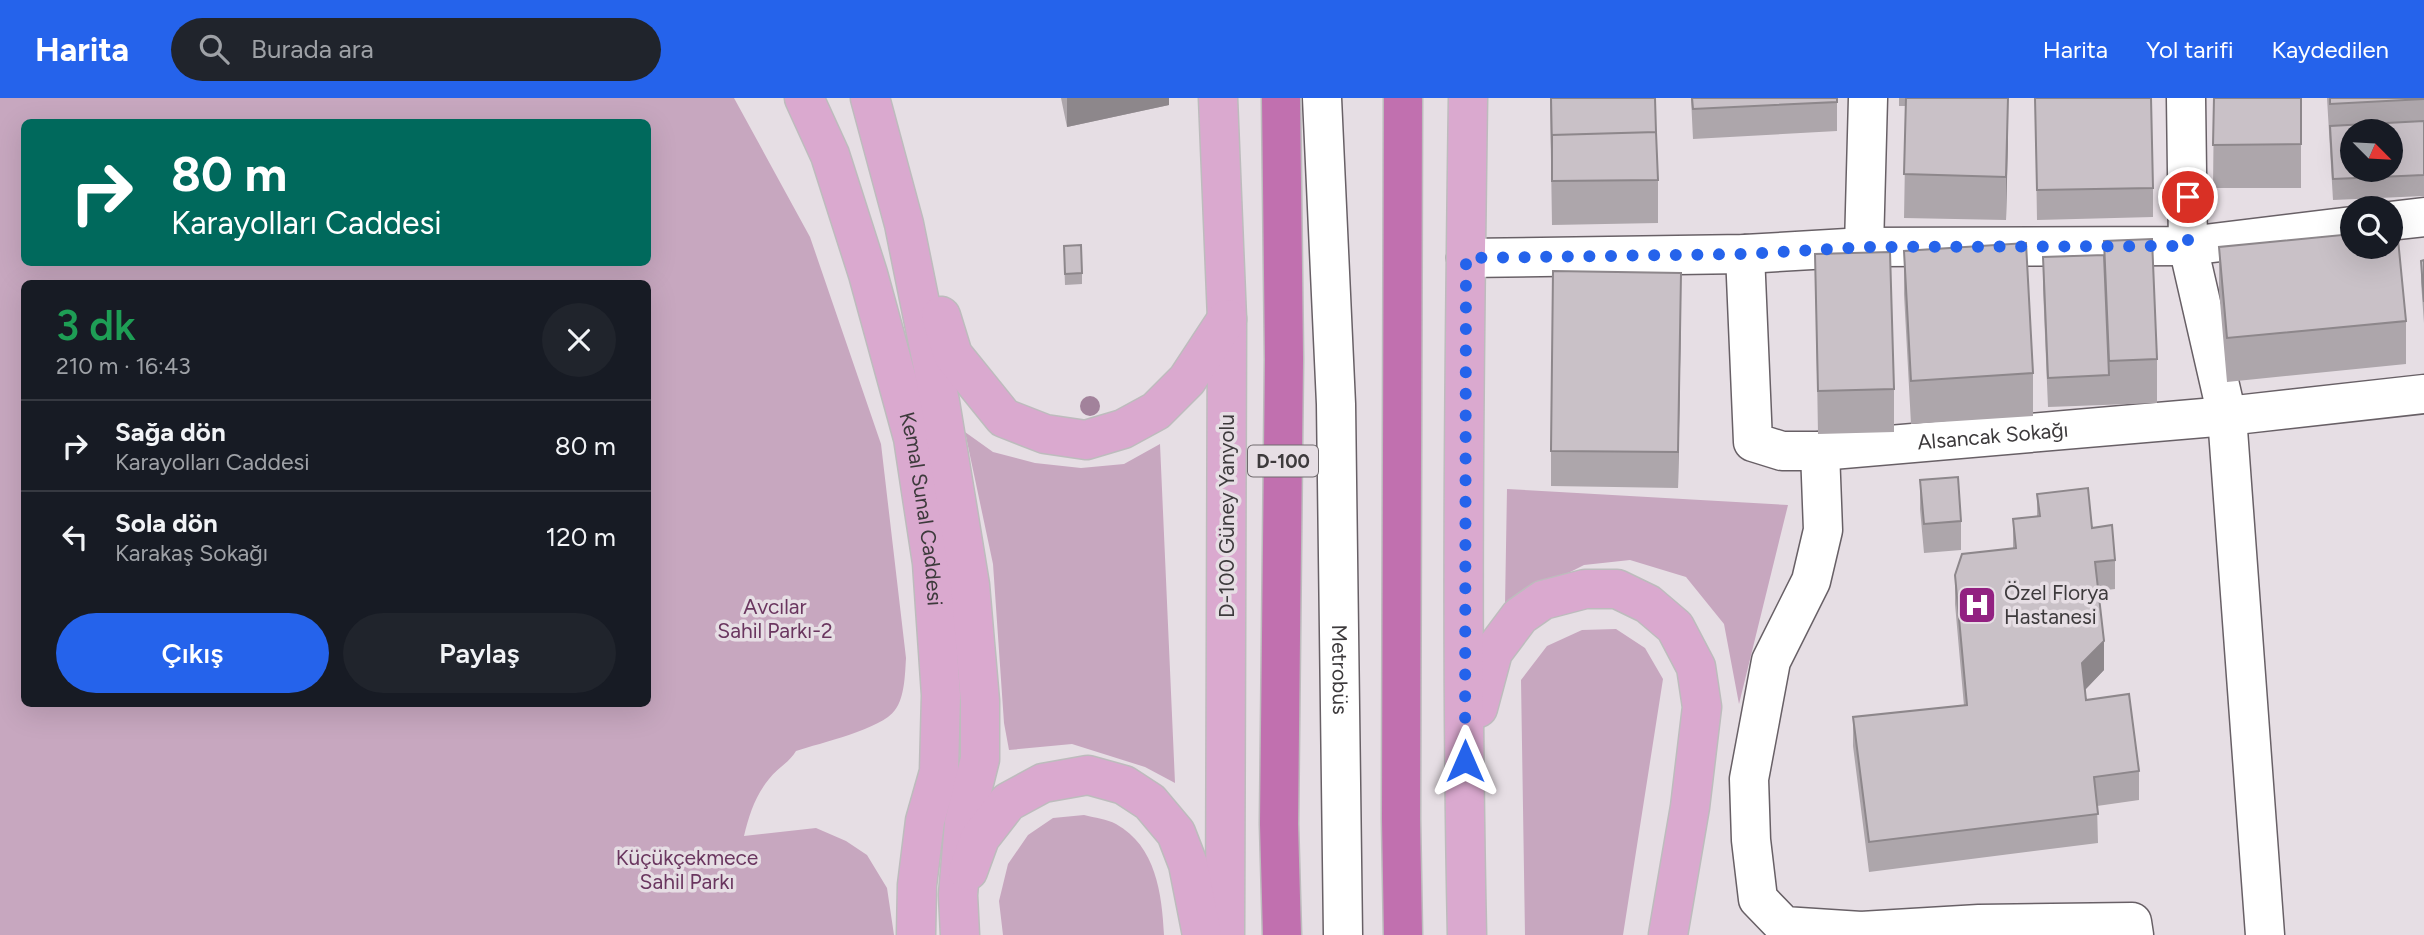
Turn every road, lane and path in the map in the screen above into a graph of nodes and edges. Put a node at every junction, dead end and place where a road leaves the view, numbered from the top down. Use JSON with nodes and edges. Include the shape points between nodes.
{"nodes":[{"id":1,"x":804,"y":98,"type":"edge"},
{"id":2,"x":870,"y":98,"type":"edge"},
{"id":3,"x":1218,"y":98,"type":"edge"},
{"id":4,"x":1282,"y":98,"type":"edge"},
{"id":5,"x":1322,"y":98,"type":"edge"},
{"id":6,"x":1348,"y":98,"type":"edge"},
{"id":7,"x":1403,"y":98,"type":"edge"},
{"id":8,"x":1468,"y":98,"type":"edge"},
{"id":9,"x":1868,"y":98,"type":"edge"},
{"id":10,"x":2186,"y":98,"type":"edge"},
{"id":11,"x":2424,"y":217,"type":"edge"},
{"id":12,"x":2403,"y":219,"type":"edge"},
{"id":13,"x":904,"y":224,"type":"junction"},
{"id":14,"x":2340,"y":227,"type":"edge"},
{"id":15,"x":2188,"y":246,"type":"junction"},
{"id":16,"x":1864,"y":247,"type":"junction"},
{"id":17,"x":1745,"y":254,"type":"junction"},
{"id":18,"x":1466,"y":258,"type":"junction"},
{"id":19,"x":1227,"y":319,"type":"junction"},
{"id":20,"x":2424,"y":394,"type":"edge"},
{"id":21,"x":1336,"y":404,"type":"junction"},
{"id":22,"x":2227,"y":416,"type":"junction"},
{"id":23,"x":1820,"y":452,"type":"junction"},
{"id":24,"x":1465,"y":817,"type":"junction"},
{"id":25,"x":958,"y":895,"type":"junction"},
{"id":26,"x":916,"y":935,"type":"edge"},
{"id":27,"x":960,"y":935,"type":"edge"},
{"id":28,"x":1202,"y":935,"type":"edge"},
{"id":29,"x":1225,"y":935,"type":"edge"},
{"id":30,"x":1282,"y":935,"type":"edge"},
{"id":31,"x":1343,"y":935,"type":"edge"},
{"id":32,"x":1403,"y":935,"type":"edge"},
{"id":33,"x":1467,"y":935,"type":"edge"},
{"id":34,"x":1668,"y":935,"type":"edge"},
{"id":35,"x":2134,"y":935,"type":"edge"},
{"id":36,"x":2265,"y":935,"type":"edge"}],
"edges":[{"from":1,"to":26,"type":"main road","name":"Kemal Sunal Caddesi","via":[[830,155],[868,274],[915,447],[932,563],[941,695],[939,772],[925,821]]},
{"from":2,"to":13,"type":"main road","name":"Kemal Sunal Caddesi"},
{"from":3,"to":19,"type":"main road","name":"D-100 Güney Yanyolu"},
{"from":4,"to":30,"type":"highway","number":"D-100"},
{"from":5,"to":21,"type":"street","name":"Metrobüs"},
{"from":6,"to":21,"type":"street","name":"Metrobüs"},
{"from":7,"to":32,"type":"highway"},
{"from":8,"to":18,"type":"main road"},
{"from":9,"to":16,"type":"street"},
{"from":10,"to":15,"type":"street"},
{"from":11,"to":12,"type":"street"},
{"from":13,"to":19,"type":"main road","via":[[934,290],[953,355],[1004,418],[1045,434],[1086,440],[1123,429],[1156,411],[1187,380]]},
{"from":13,"to":25,"type":"main road","name":"Kemal Sunal Caddesi","via":[[970,585],[980,701],[980,759],[964,823]]},
{"from":14,"to":15,"type":"street"},
{"from":15,"to":16,"type":"street"},
{"from":15,"to":22,"type":"street"},
{"from":16,"to":17,"type":"street"},
{"from":17,"to":18,"type":"street"},
{"from":17,"to":23,"type":"street","name":"Alsancak Sokağı","via":[[1753,442],[1782,451]]},
{"from":18,"to":24,"type":"main road"},
{"from":19,"to":29,"type":"main road","name":"D-100 Güney Yanyolu"},
{"from":20,"to":22,"type":"street","name":"Alsancak Sokağı"},
{"from":21,"to":31,"type":"street","name":"Metrobüs"},
{"from":22,"to":23,"type":"street","name":"Alsancak Sokağı"},
{"from":22,"to":36,"type":"street"},
{"from":23,"to":35,"type":"street","via":[[1823,530],[1811,580],[1771,660],[1749,779],[1758,899],[1784,926],[1861,931],[2132,922]]},
{"from":24,"to":33,"type":"main road"},
{"from":24,"to":34,"type":"main road","via":[[1477,710],[1493,652],[1520,616],[1543,600],[1585,589],[1618,589],[1648,604],[1675,626],[1696,667],[1702,706]]},
{"from":25,"to":27,"type":"main road","name":"Kemal Sunal Caddesi"},
{"from":25,"to":28,"type":"main road","via":[[980,838],[1008,802],[1043,783],[1088,775],[1124,785],[1150,802],[1176,833],[1188,864]]}]}
